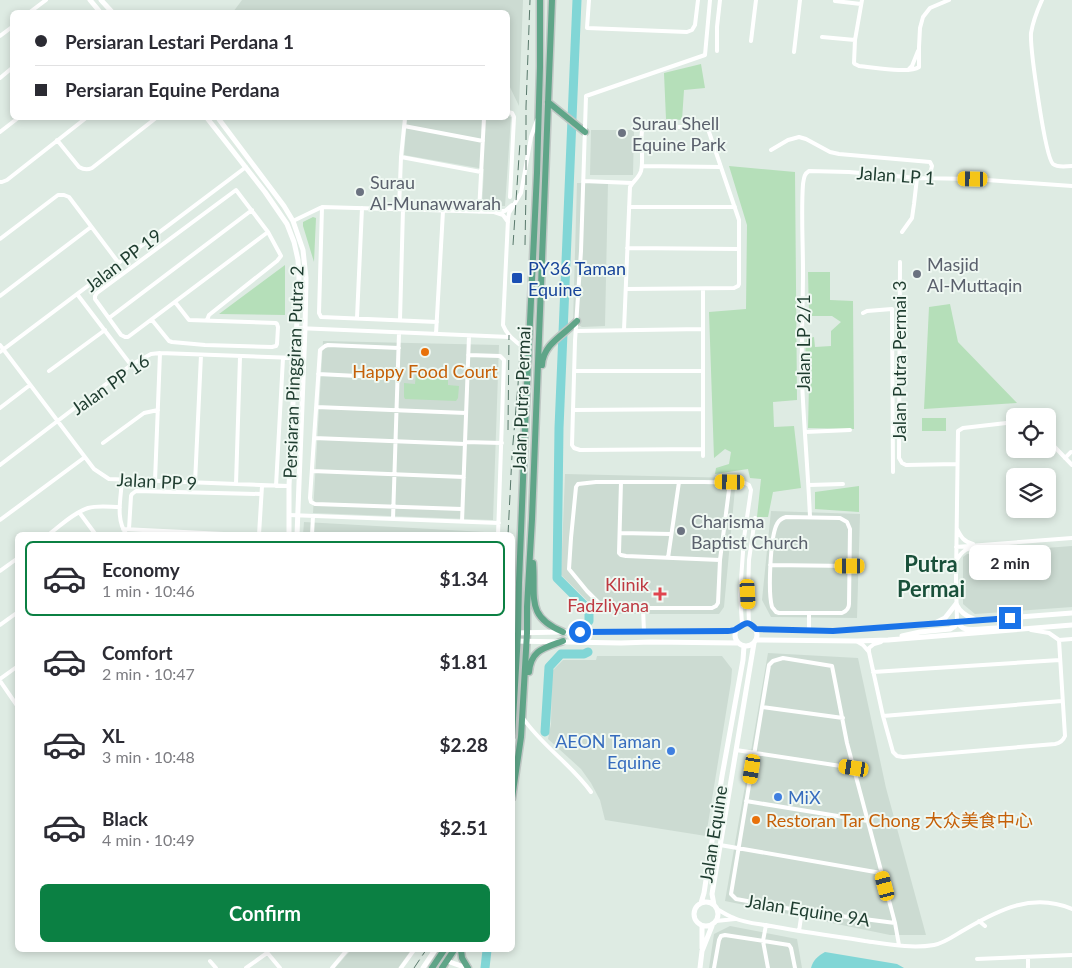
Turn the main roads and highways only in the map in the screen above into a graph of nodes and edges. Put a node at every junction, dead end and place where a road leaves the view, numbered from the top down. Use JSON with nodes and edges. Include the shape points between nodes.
{"nodes":[{"id":1,"x":540,"y":0,"type":"edge"},
{"id":2,"x":552,"y":0,"type":"edge"},
{"id":3,"x":548,"y":102,"type":"junction"},
{"id":4,"x":582,"y":130,"type":"road end"},
{"id":5,"x":577,"y":322,"type":"road end"},
{"id":6,"x":535,"y":434,"type":"junction"},
{"id":7,"x":531,"y":542,"type":"junction"},
{"id":8,"x":518,"y":583,"type":"junction"},
{"id":9,"x":515,"y":594,"type":"edge"},
{"id":10,"x":563,"y":632,"type":"road end"},
{"id":11,"x":515,"y":633,"type":"edge"},
{"id":12,"x":515,"y":642,"type":"edge"},
{"id":13,"x":563,"y":642,"type":"road end"},
{"id":14,"x":515,"y":681,"type":"edge"},
{"id":15,"x":523,"y":701,"type":"junction"},
{"id":16,"x":515,"y":780,"type":"edge"},
{"id":17,"x":443,"y":952,"type":"edge"},
{"id":18,"x":453,"y":952,"type":"edge"},
{"id":19,"x":461,"y":952,"type":"edge"},
{"id":20,"x":447,"y":961,"type":"junction"},
{"id":21,"x":434,"y":966,"type":"edge"},
{"id":22,"x":442,"y":968,"type":"edge"},
{"id":23,"x":468,"y":968,"type":"edge"}],
"edges":[{"from":1,"to":8,"type":"main road","name":"Jalan Putra Permai","via":[[537,173]]},
{"from":2,"to":3,"type":"main road","name":"Jalan Putra Permai"},
{"from":3,"to":4,"type":"main road"},
{"from":3,"to":6,"type":"main road","name":"Jalan Putra Permai"},
{"from":5,"to":6,"type":"main road","via":[[574,329],[554,340],[542,358],[540,409]]},
{"from":6,"to":7,"type":"main road","name":"Jalan Putra Permai"},
{"from":7,"to":10,"type":"main road","via":[[534,603],[544,621]]},
{"from":7,"to":15,"type":"main road","name":"Jalan Putra Permai"},
{"from":8,"to":9,"type":"main road"},
{"from":8,"to":11,"type":"main road","name":"Jalan Putra Permai"},
{"from":11,"to":12,"type":"main road","name":"Jalan Putra Permai"},
{"from":12,"to":14,"type":"main road","name":"Jalan Putra Permai"},
{"from":13,"to":15,"type":"main road","via":[[544,648],[533,657]]},
{"from":15,"to":16,"type":"main road","name":"Jalan Putra Permai"},
{"from":17,"to":21,"type":"main road"},
{"from":18,"to":20,"type":"main road"},
{"from":19,"to":23,"type":"main road"},
{"from":20,"to":21,"type":"main road","via":[[441,960]]},
{"from":20,"to":22,"type":"main road"}]}
